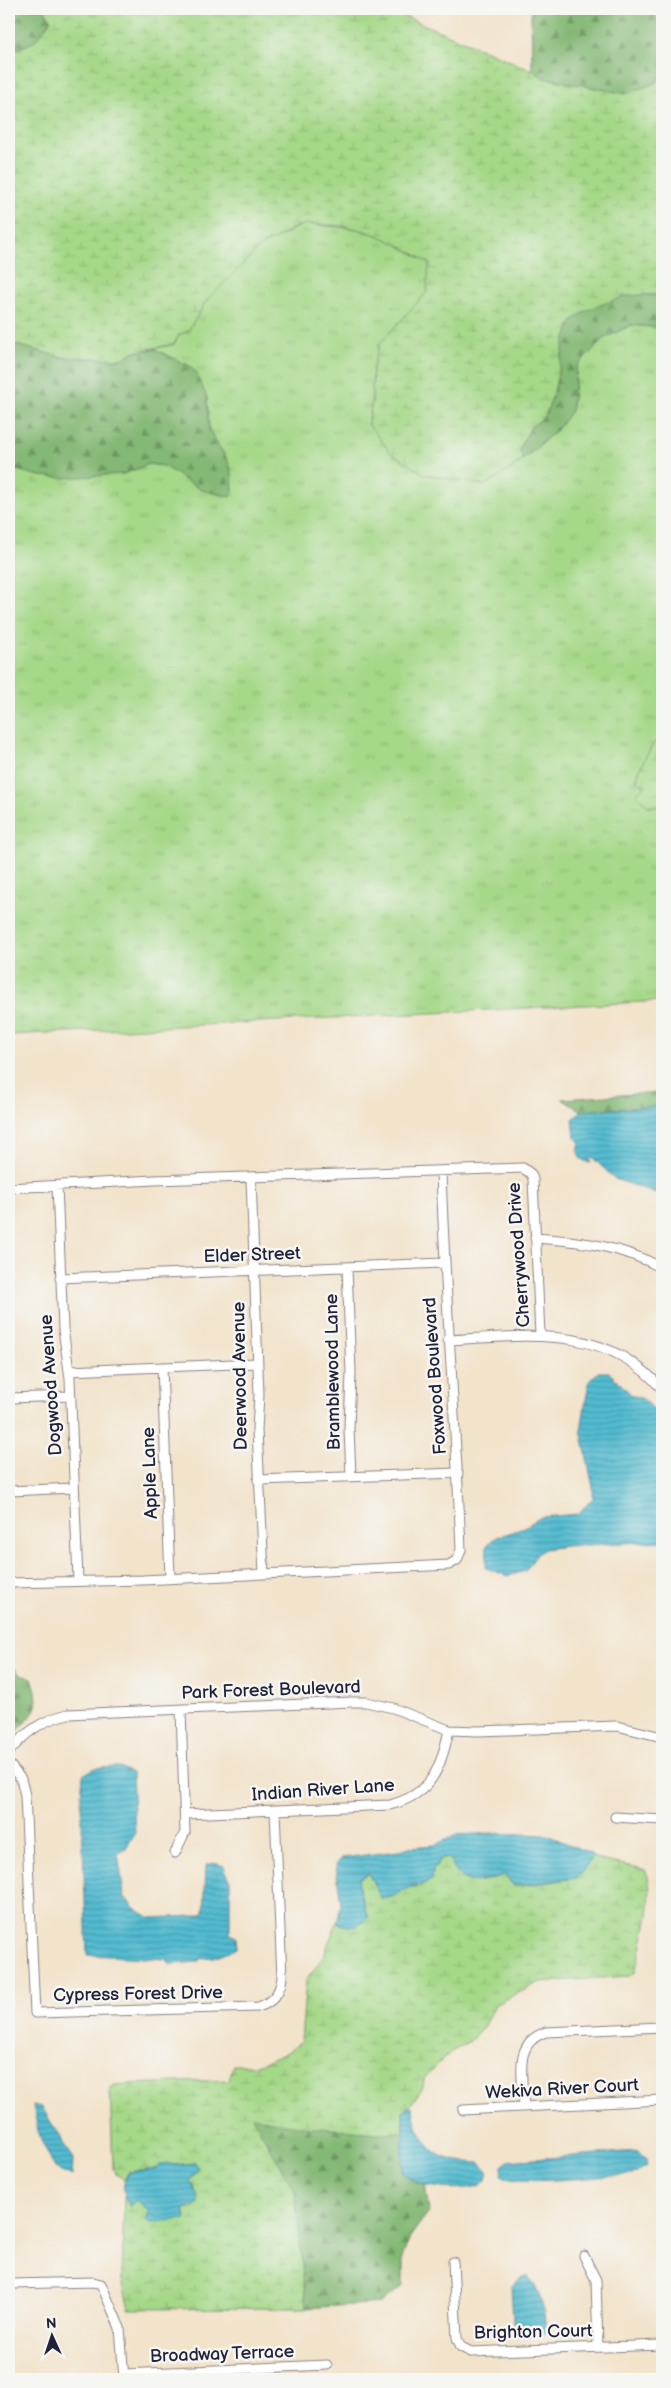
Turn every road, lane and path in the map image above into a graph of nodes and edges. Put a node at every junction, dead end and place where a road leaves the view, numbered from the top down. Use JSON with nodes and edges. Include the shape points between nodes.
{"nodes":[{"id":1,"x":441,"y":1171,"type":"junction"},
{"id":2,"x":251,"y":1178,"type":"junction"},
{"id":3,"x":57,"y":1186,"type":"junction"},
{"id":4,"x":9,"y":1188,"type":"edge"},
{"id":5,"x":535,"y":1238,"type":"junction"},
{"id":6,"x":444,"y":1263,"type":"junction"},
{"id":7,"x":347,"y":1267,"type":"junction"},
{"id":8,"x":662,"y":1268,"type":"edge"},
{"id":9,"x":255,"y":1270,"type":"junction"},
{"id":10,"x":60,"y":1278,"type":"junction"},
{"id":11,"x":540,"y":1335,"type":"junction"},
{"id":12,"x":448,"y":1340,"type":"junction"},
{"id":13,"x":258,"y":1363,"type":"junction"},
{"id":14,"x":162,"y":1367,"type":"junction"},
{"id":15,"x":69,"y":1371,"type":"junction"},
{"id":16,"x":662,"y":1389,"type":"edge"},
{"id":17,"x":70,"y":1396,"type":"junction"},
{"id":18,"x":9,"y":1398,"type":"edge"},
{"id":19,"x":458,"y":1473,"type":"junction"},
{"id":20,"x":351,"y":1476,"type":"junction"},
{"id":21,"x":258,"y":1480,"type":"junction"},
{"id":22,"x":74,"y":1488,"type":"junction"},
{"id":23,"x":9,"y":1491,"type":"edge"},
{"id":24,"x":264,"y":1573,"type":"junction"},
{"id":25,"x":170,"y":1578,"type":"junction"},
{"id":26,"x":78,"y":1580,"type":"junction"},
{"id":27,"x":9,"y":1583,"type":"edge"},
{"id":28,"x":181,"y":1709,"type":"junction"},
{"id":29,"x":449,"y":1730,"type":"junction"},
{"id":30,"x":662,"y":1737,"type":"edge"},
{"id":31,"x":9,"y":1752,"type":"edge"},
{"id":32,"x":9,"y":1764,"type":"edge"},
{"id":33,"x":275,"y":1811,"type":"junction"},
{"id":34,"x":186,"y":1814,"type":"junction"},
{"id":35,"x":615,"y":1817,"type":"dead end"},
{"id":36,"x":662,"y":1820,"type":"edge"},
{"id":37,"x":175,"y":1854,"type":"dead end"},
{"id":38,"x":662,"y":2027,"type":"edge"},
{"id":39,"x":662,"y":2100,"type":"edge"},
{"id":40,"x":524,"y":2107,"type":"junction"},
{"id":41,"x":463,"y":2110,"type":"dead end"},
{"id":42,"x":584,"y":2256,"type":"dead end"},
{"id":43,"x":453,"y":2262,"type":"dead end"},
{"id":44,"x":12,"y":2284,"type":"dead end"},
{"id":45,"x":662,"y":2345,"type":"edge"},
{"id":46,"x":598,"y":2347,"type":"junction"},
{"id":47,"x":327,"y":2365,"type":"dead end"},
{"id":48,"x":124,"y":2377,"type":"edge"}],
"edges":[{"from":1,"to":2,"type":"street"},
{"from":1,"to":5,"type":"street","name":"Cherrywood Drive","via":[[520,1168],[528,1171],[533,1179]]},
{"from":1,"to":6,"type":"street","name":"Foxwood Boulevard"},
{"from":2,"to":3,"type":"street"},
{"from":2,"to":9,"type":"street","name":"Deerwood Avenue"},
{"from":3,"to":4,"type":"street"},
{"from":3,"to":10,"type":"street","name":"Dogwood Avenue"},
{"from":5,"to":8,"type":"street","via":[[600,1245],[625,1251]]},
{"from":5,"to":11,"type":"street","name":"Cherrywood Drive"},
{"from":6,"to":7,"type":"street","name":"Elder Street"},
{"from":6,"to":12,"type":"street","name":"Foxwood Boulevard"},
{"from":7,"to":9,"type":"street","name":"Elder Street"},
{"from":7,"to":20,"type":"street","name":"Bramblewood Lane"},
{"from":9,"to":10,"type":"street","name":"Elder Street"},
{"from":9,"to":13,"type":"street","name":"Deerwood Avenue"},
{"from":10,"to":15,"type":"street","name":"Dogwood Avenue"},
{"from":11,"to":12,"type":"street"},
{"from":11,"to":16,"type":"street","via":[[576,1339],[611,1350],[642,1370]]},
{"from":12,"to":19,"type":"street","name":"Foxwood Boulevard"},
{"from":13,"to":14,"type":"street"},
{"from":13,"to":21,"type":"street","name":"Deerwood Avenue"},
{"from":14,"to":15,"type":"street"},
{"from":14,"to":25,"type":"street","name":"Apple Lane"},
{"from":15,"to":17,"type":"street","name":"Dogwood Avenue"},
{"from":17,"to":18,"type":"street"},
{"from":17,"to":22,"type":"street","name":"Dogwood Avenue"},
{"from":19,"to":20,"type":"street"},
{"from":19,"to":24,"type":"street","name":"Foxwood Boulevard","via":[[461,1550],[454,1563]]},
{"from":20,"to":21,"type":"street"},
{"from":21,"to":24,"type":"street","name":"Deerwood Avenue"},
{"from":22,"to":23,"type":"street"},
{"from":22,"to":26,"type":"street","name":"Dogwood Avenue"},
{"from":24,"to":25,"type":"street","name":"Foxwood Boulevard"},
{"from":25,"to":26,"type":"street","name":"Foxwood Boulevard"},
{"from":26,"to":27,"type":"street","name":"Foxwood Boulevard"},
{"from":28,"to":29,"type":"street","name":"Park Forest Boulevard","via":[[366,1702],[393,1708]]},
{"from":28,"to":31,"type":"street","name":"Park Forest Boulevard","via":[[56,1717],[28,1731]]},
{"from":28,"to":34,"type":"street"},
{"from":29,"to":30,"type":"street","name":"Park Forest Boulevard","via":[[617,1726]]},
{"from":29,"to":33,"type":"street","name":"Indian River Lane","via":[[433,1777],[421,1791],[405,1801],[390,1805]]},
{"from":32,"to":33,"type":"street","name":"Cypress Forest Drive","via":[[21,1778],[25,1794],[35,2013],[258,2007],[272,2000],[280,1989],[282,1978]]},
{"from":33,"to":34,"type":"street","name":"Indian River Lane"},
{"from":34,"to":37,"type":"street","via":[[185,1832]]},
{"from":35,"to":36,"type":"street"},
{"from":38,"to":40,"type":"street","via":[[538,2035],[528,2043],[522,2055]]},
{"from":39,"to":40,"type":"street","name":"Wekiva River Court"},
{"from":40,"to":41,"type":"street","name":"Wekiva River Court"},
{"from":42,"to":46,"type":"street","via":[[596,2280]]},
{"from":43,"to":46,"type":"street","name":"Brighton Court","via":[[457,2338],[465,2350]]},
{"from":44,"to":48,"type":"street","via":[[101,2284],[120,2328]]},
{"from":45,"to":46,"type":"street","name":"Brighton Court"},
{"from":47,"to":48,"type":"street","name":"Broadway Terrace"}]}
